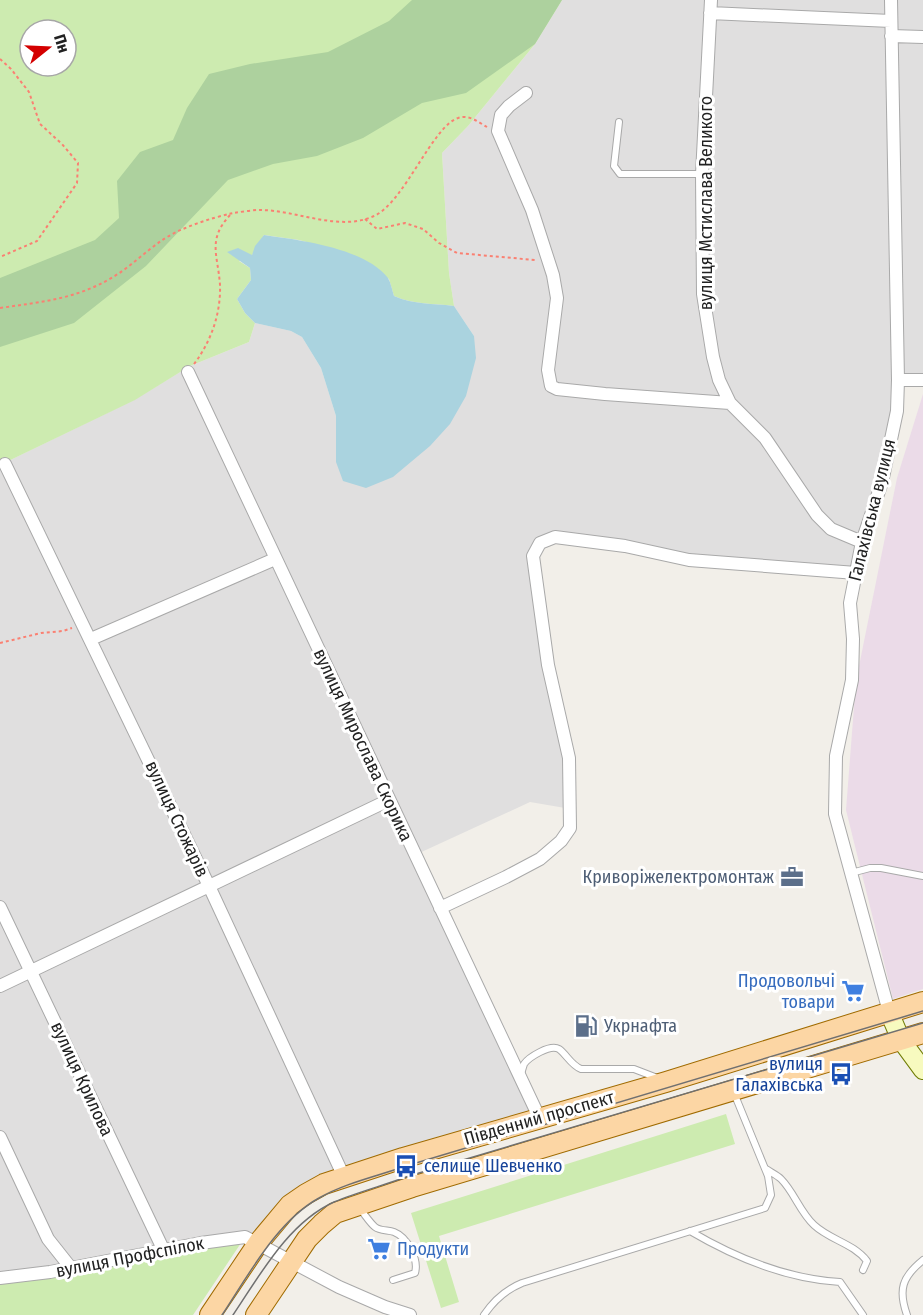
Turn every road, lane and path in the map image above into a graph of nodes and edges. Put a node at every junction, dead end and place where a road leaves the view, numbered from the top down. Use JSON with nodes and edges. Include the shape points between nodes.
{"nodes":[{"id":1,"x":891,"y":0,"type":"edge"},
{"id":2,"x":710,"y":6,"type":"edge"},
{"id":3,"x":891,"y":21,"type":"junction"},
{"id":4,"x":891,"y":36,"type":"junction"},
{"id":5,"x":923,"y":37,"type":"edge"},
{"id":6,"x":0,"y":59,"type":"edge"},
{"id":7,"x":526,"y":93,"type":"dead end"},
{"id":8,"x":619,"y":122,"type":"dead end"},
{"id":9,"x":498,"y":131,"type":"junction"},
{"id":10,"x":702,"y":174,"type":"junction"},
{"id":11,"x":232,"y":213,"type":"junction"},
{"id":12,"x":365,"y":219,"type":"junction"},
{"id":13,"x":0,"y":257,"type":"edge"},
{"id":14,"x":550,"y":261,"type":"junction"},
{"id":15,"x":0,"y":308,"type":"edge"},
{"id":16,"x":188,"y":372,"type":"joint"},
{"id":17,"x":898,"y":380,"type":"junction"},
{"id":18,"x":923,"y":380,"type":"edge"},
{"id":19,"x":730,"y":403,"type":"junction"},
{"id":20,"x":5,"y":464,"type":"dead end"},
{"id":21,"x":862,"y":542,"type":"junction"},
{"id":22,"x":275,"y":559,"type":"junction"},
{"id":23,"x":856,"y":573,"type":"junction"},
{"id":24,"x":83,"y":624,"type":"junction"},
{"id":25,"x":91,"y":639,"type":"junction"},
{"id":26,"x":0,"y":644,"type":"edge"},
{"id":27,"x":388,"y":800,"type":"junction"},
{"id":28,"x":850,"y":873,"type":"junction"},
{"id":29,"x":923,"y":876,"type":"edge"},
{"id":30,"x":209,"y":886,"type":"junction"},
{"id":31,"x":0,"y":907,"type":"edge"},
{"id":32,"x":440,"y":908,"type":"junction"},
{"id":33,"x":31,"y":971,"type":"junction"},
{"id":34,"x":0,"y":986,"type":"edge"},
{"id":35,"x":923,"y":1002,"type":"edge"},
{"id":36,"x":889,"y":1012,"type":"junction"},
{"id":37,"x":923,"y":1033,"type":"edge"},
{"id":38,"x":901,"y":1040,"type":"junction"},
{"id":39,"x":923,"y":1070,"type":"edge"},
{"id":40,"x":520,"y":1077,"type":"junction"},
{"id":41,"x":666,"y":1082,"type":"junction"},
{"id":42,"x":733,"y":1090,"type":"junction"},
{"id":43,"x":539,"y":1117,"type":"junction"},
{"id":44,"x":0,"y":1137,"type":"edge"},
{"id":45,"x":765,"y":1168,"type":"junction"},
{"id":46,"x":344,"y":1177,"type":"junction"},
{"id":47,"x":357,"y":1205,"type":"junction"},
{"id":48,"x":690,"y":1231,"type":"junction"},
{"id":49,"x":259,"y":1242,"type":"junction"},
{"id":50,"x":164,"y":1251,"type":"junction"},
{"id":51,"x":923,"y":1260,"type":"edge"},
{"id":52,"x":290,"y":1262,"type":"junction"},
{"id":53,"x":71,"y":1268,"type":"junction"},
{"id":54,"x":863,"y":1270,"type":"dead end"},
{"id":55,"x":0,"y":1278,"type":"edge"},
{"id":56,"x":393,"y":1280,"type":"dead end"},
{"id":57,"x":210,"y":1315,"type":"edge"},
{"id":58,"x":255,"y":1315,"type":"edge"},
{"id":59,"x":410,"y":1315,"type":"edge"},
{"id":60,"x":484,"y":1315,"type":"edge"},
{"id":61,"x":863,"y":1315,"type":"edge"},
{"id":62,"x":907,"y":1315,"type":"edge"}],
"edges":[{"from":1,"to":3,"type":"street","name":"Галахівська вулиця"},
{"from":2,"to":3,"type":"street"},
{"from":2,"to":10,"type":"street","name":"вулиця Мстислава Великого"},
{"from":3,"to":4,"type":"street","name":"Галахівська вулиця"},
{"from":4,"to":5,"type":"street"},
{"from":4,"to":17,"type":"street","name":"Галахівська вулиця"},
{"from":6,"to":13,"type":"path","via":[[29,92],[40,124],[78,163],[77,183],[37,241]]},
{"from":7,"to":9,"type":"street","via":[[501,115]]},
{"from":8,"to":10,"type":"lane","via":[[614,166],[620,174]]},
{"from":9,"to":12,"type":"path","via":[[471,117],[458,118],[445,127],[391,201],[379,214]]},
{"from":9,"to":14,"type":"street"},
{"from":10,"to":19,"type":"street","name":"вулиця Мстислава Великого","via":[[703,294],[713,357]]},
{"from":11,"to":12,"type":"path","via":[[260,210],[344,222]]},
{"from":11,"to":15,"type":"path","via":[[163,239],[114,276],[77,295]]},
{"from":11,"to":16,"type":"path","via":[[218,228],[215,247],[220,287],[217,317],[204,350]]},
{"from":12,"to":14,"type":"path","via":[[376,229],[405,223],[423,229],[457,253]]},
{"from":14,"to":19,"type":"street","via":[[557,297],[548,370],[551,386]]},
{"from":16,"to":22,"type":"street","name":"вулиця Мирослава Скорика"},
{"from":17,"to":18,"type":"street"},
{"from":17,"to":21,"type":"street","name":"Галахівська вулиця","via":[[897,411],[882,482]]},
{"from":19,"to":21,"type":"street","name":"вулиця Мстислава Великого","via":[[765,438],[817,515],[831,529]]},
{"from":20,"to":24,"type":"street","name":"вулиця Стожарів"},
{"from":21,"to":23,"type":"street","name":"Галахівська вулиця"},
{"from":22,"to":25,"type":"street"},
{"from":22,"to":27,"type":"street","name":"вулиця Мирослава Скорика"},
{"from":23,"to":28,"type":"street","name":"Галахівська вулиця","via":[[850,603],[852,680],[836,756],[835,814]]},
{"from":23,"to":32,"type":"street","via":[[689,560],[555,537],[540,543],[533,556],[548,665],[568,758],[570,828],[540,859]]},
{"from":24,"to":25,"type":"street","name":"вулиця Стожарів"},
{"from":24,"to":26,"type":"path"},
{"from":25,"to":30,"type":"street","name":"вулиця Стожарів"},
{"from":27,"to":30,"type":"street"},
{"from":27,"to":32,"type":"street","name":"вулиця Мирослава Скорика"},
{"from":28,"to":29,"type":"lane","via":[[881,868]]},
{"from":28,"to":36,"type":"street","name":"Галахівська вулиця"},
{"from":30,"to":33,"type":"street"},
{"from":30,"to":46,"type":"street","name":"вулиця Стожарів"},
{"from":31,"to":33,"type":"street","name":"вулиця Крилова"},
{"from":32,"to":40,"type":"street","name":"вулиця Мирослава Скорика"},
{"from":33,"to":34,"type":"street"},
{"from":33,"to":50,"type":"street","name":"вулиця Крилова"},
{"from":35,"to":36,"type":"main road","name":"Південний проспект"},
{"from":36,"to":38,"type":"main road"},
{"from":36,"to":41,"type":"main road","name":"Південний проспект"},
{"from":37,"to":38,"type":"main road","name":"Південний проспект"},
{"from":38,"to":39,"type":"main road"},
{"from":38,"to":42,"type":"main road","name":"Південний проспект"},
{"from":40,"to":41,"type":"lane","via":[[527,1061],[554,1047],[580,1069],[634,1069]]},
{"from":40,"to":43,"type":"street","name":"вулиця Мирослава Скорика"},
{"from":41,"to":43,"type":"main road","name":"Південний проспект"},
{"from":42,"to":45,"type":"lane"},
{"from":42,"to":47,"type":"main road","name":"Південний проспект"},
{"from":43,"to":46,"type":"main road","name":"Південний проспект"},
{"from":44,"to":53,"type":"street","via":[[48,1239]]},
{"from":45,"to":48,"type":"lane","via":[[771,1195],[765,1208]]},
{"from":45,"to":54,"type":"lane","via":[[781,1178],[813,1224],[862,1254],[867,1261]]},
{"from":46,"to":49,"type":"main road","name":"Південний проспект","via":[[290,1205]]},
{"from":47,"to":52,"type":"main road","name":"Південний проспект","via":[[335,1213],[322,1224]]},
{"from":47,"to":56,"type":"lane","via":[[376,1228],[394,1232],[409,1246],[415,1273]]},
{"from":48,"to":60,"type":"lane","via":[[522,1283],[497,1298]]},
{"from":48,"to":61,"type":"lane","via":[[725,1251],[773,1269],[840,1282]]},
{"from":49,"to":50,"type":"street","name":"вулиця Профспілок","via":[[245,1237]]},
{"from":49,"to":52,"type":"street"},
{"from":49,"to":57,"type":"main road","name":"Південний проспект"},
{"from":50,"to":53,"type":"street","name":"вулиця Профспілок"},
{"from":51,"to":62,"type":"lane","via":[[904,1282],[901,1293]]},
{"from":52,"to":58,"type":"main road","name":"Південний проспект"},
{"from":52,"to":59,"type":"street","via":[[366,1299]]},
{"from":53,"to":55,"type":"street","name":"вулиця Профспілок"}]}
